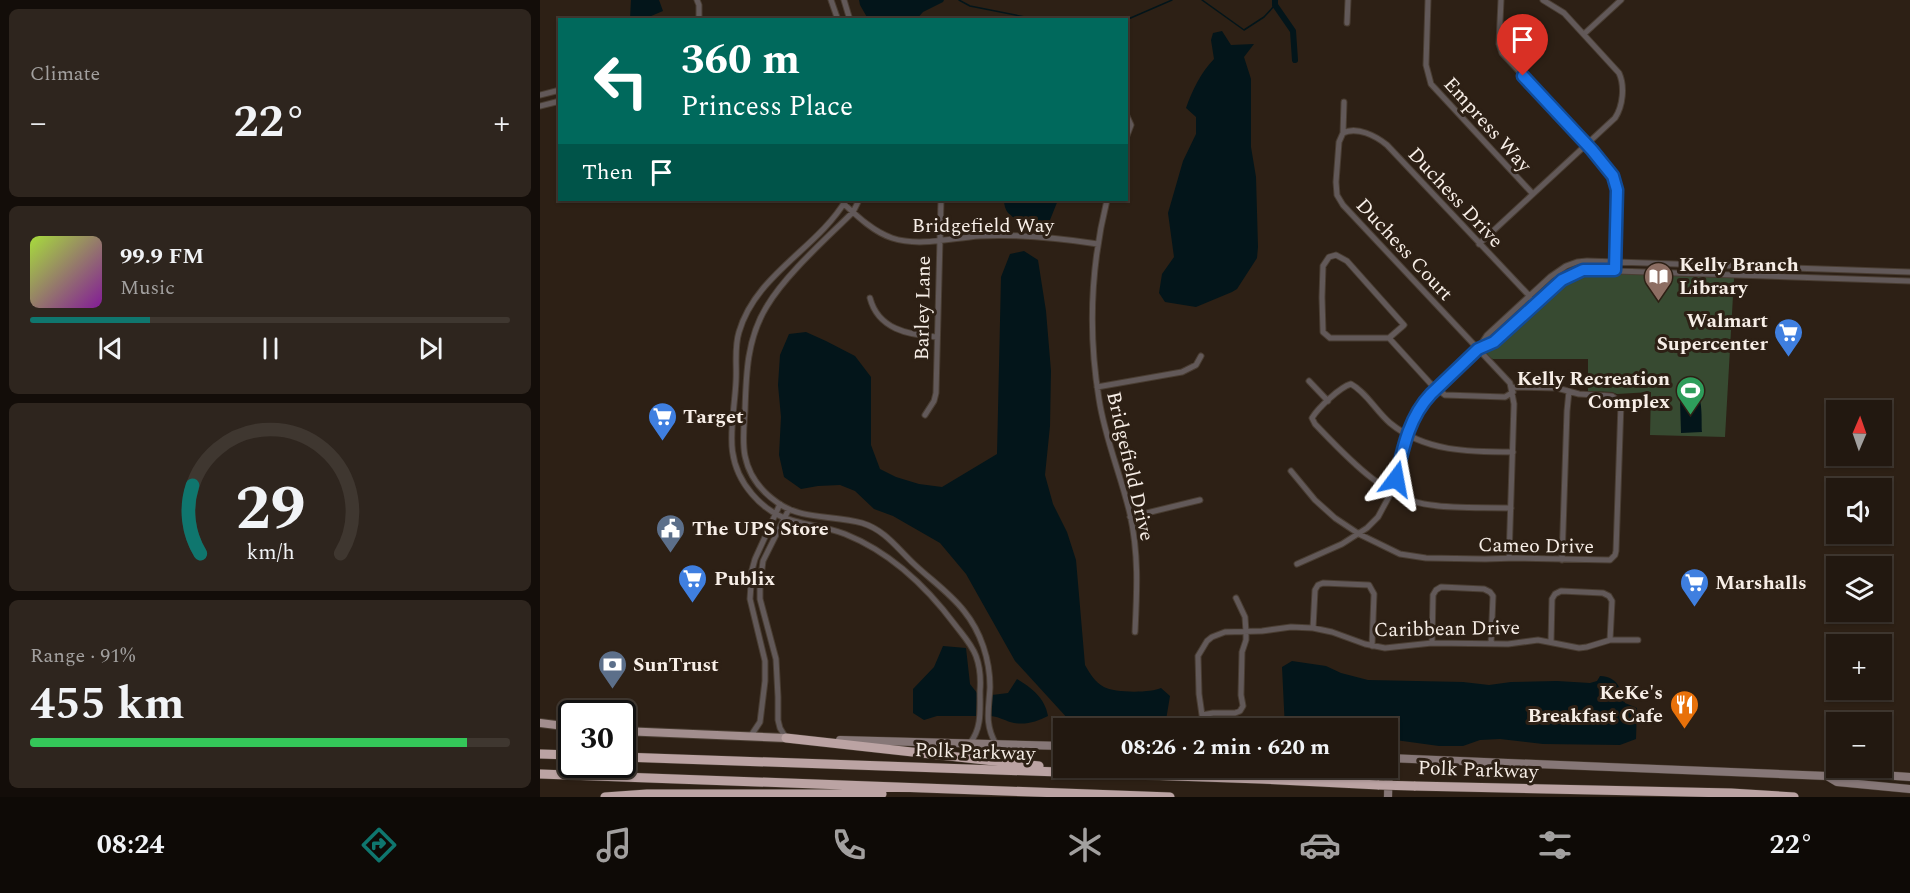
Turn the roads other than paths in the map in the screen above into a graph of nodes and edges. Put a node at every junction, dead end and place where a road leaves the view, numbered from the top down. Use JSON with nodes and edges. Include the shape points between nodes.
{"nodes":[{"id":1,"x":697,"y":0,"type":"edge"},
{"id":2,"x":831,"y":0,"type":"edge"},
{"id":3,"x":844,"y":0,"type":"edge"},
{"id":4,"x":1348,"y":0,"type":"edge"},
{"id":5,"x":1428,"y":0,"type":"edge"},
{"id":6,"x":1501,"y":0,"type":"edge"},
{"id":7,"x":1543,"y":0,"type":"edge"},
{"id":8,"x":1621,"y":0,"type":"edge"},
{"id":9,"x":699,"y":18,"type":"edge"},
{"id":10,"x":837,"y":18,"type":"edge"},
{"id":11,"x":849,"y":18,"type":"edge"},
{"id":12,"x":1347,"y":23,"type":"dead end"},
{"id":13,"x":1584,"y":34,"type":"junction"},
{"id":14,"x":558,"y":90,"type":"edge"},
{"id":15,"x":540,"y":95,"type":"edge"},
{"id":16,"x":558,"y":102,"type":"edge"},
{"id":17,"x":1344,"y":102,"type":"dead end"},
{"id":18,"x":540,"y":106,"type":"edge"},
{"id":19,"x":1128,"y":118,"type":"edge"},
{"id":20,"x":1128,"y":133,"type":"edge"},
{"id":21,"x":1343,"y":133,"type":"junction"},
{"id":22,"x":1585,"y":144,"type":"junction"},
{"id":23,"x":1532,"y":193,"type":"junction"},
{"id":24,"x":858,"y":201,"type":"edge"},
{"id":25,"x":941,"y":201,"type":"edge"},
{"id":26,"x":1107,"y":201,"type":"edge"},
{"id":27,"x":845,"y":202,"type":"edge"},
{"id":28,"x":853,"y":212,"type":"junction"},
{"id":29,"x":939,"y":240,"type":"junction"},
{"id":30,"x":1098,"y":243,"type":"junction"},
{"id":31,"x":1479,"y":244,"type":"junction"},
{"id":32,"x":1615,"y":262,"type":"junction"},
{"id":33,"x":1615,"y":270,"type":"junction"},
{"id":34,"x":1910,"y":272,"type":"edge"},
{"id":35,"x":1910,"y":281,"type":"edge"},
{"id":36,"x":1529,"y":296,"type":"junction"},
{"id":37,"x":870,"y":298,"type":"dead end"},
{"id":38,"x":1537,"y":304,"type":"junction"},
{"id":39,"x":937,"y":337,"type":"junction"},
{"id":40,"x":1389,"y":338,"type":"junction"},
{"id":41,"x":1478,"y":349,"type":"junction"},
{"id":42,"x":1201,"y":356,"type":"dead end"},
{"id":43,"x":1309,"y":381,"type":"dead end"},
{"id":44,"x":1097,"y":387,"type":"junction"},
{"id":45,"x":1437,"y":389,"type":"junction"},
{"id":46,"x":1512,"y":390,"type":"junction"},
{"id":47,"x":1569,"y":391,"type":"junction"},
{"id":48,"x":1328,"y":401,"type":"junction"},
{"id":49,"x":925,"y":415,"type":"dead end"},
{"id":50,"x":1406,"y":433,"type":"junction"},
{"id":51,"x":1513,"y":452,"type":"junction"},
{"id":52,"x":1291,"y":471,"type":"dead end"},
{"id":53,"x":1392,"y":490,"type":"junction"},
{"id":54,"x":1200,"y":500,"type":"dead end"},
{"id":55,"x":780,"y":504,"type":"junction"},
{"id":56,"x":1511,"y":508,"type":"junction"},
{"id":57,"x":789,"y":509,"type":"junction"},
{"id":58,"x":775,"y":514,"type":"junction"},
{"id":59,"x":1130,"y":516,"type":"junction"},
{"id":60,"x":784,"y":518,"type":"junction"},
{"id":61,"x":1359,"y":534,"type":"junction"},
{"id":62,"x":1509,"y":558,"type":"junction"},
{"id":63,"x":1562,"y":560,"type":"junction"},
{"id":64,"x":1298,"y":564,"type":"dead end"},
{"id":65,"x":1236,"y":598,"type":"dead end"},
{"id":66,"x":1313,"y":628,"type":"junction"},
{"id":67,"x":1135,"y":632,"type":"dead end"},
{"id":68,"x":1246,"y":632,"type":"junction"},
{"id":69,"x":1610,"y":640,"type":"junction"},
{"id":70,"x":1638,"y":640,"type":"dead end"},
{"id":71,"x":1551,"y":642,"type":"junction"},
{"id":72,"x":1432,"y":643,"type":"junction"},
{"id":73,"x":1491,"y":644,"type":"junction"},
{"id":74,"x":1372,"y":646,"type":"junction"},
{"id":75,"x":1202,"y":715,"type":"junction"},
{"id":76,"x":1202,"y":718,"type":"edge"},
{"id":77,"x":540,"y":723,"type":"edge"},
{"id":78,"x":558,"y":725,"type":"edge"},
{"id":79,"x":636,"y":732,"type":"edge"},
{"id":80,"x":750,"y":737,"type":"junction"},
{"id":81,"x":786,"y":738,"type":"junction"},
{"id":82,"x":970,"y":743,"type":"junction"},
{"id":83,"x":996,"y":744,"type":"junction"},
{"id":84,"x":1053,"y":746,"type":"edge"},
{"id":85,"x":540,"y":754,"type":"edge"},
{"id":86,"x":558,"y":755,"type":"edge"},
{"id":87,"x":636,"y":758,"type":"edge"},
{"id":88,"x":1398,"y":758,"type":"edge"},
{"id":89,"x":1053,"y":769,"type":"edge"},
{"id":90,"x":1053,"y":773,"type":"edge"},
{"id":91,"x":540,"y":774,"type":"edge"},
{"id":92,"x":1826,"y":776,"type":"edge"},
{"id":93,"x":1892,"y":776,"type":"edge"},
{"id":94,"x":1910,"y":777,"type":"edge"},
{"id":95,"x":1248,"y":778,"type":"edge"},
{"id":96,"x":1388,"y":778,"type":"edge"},
{"id":97,"x":1830,"y":778,"type":"edge"},
{"id":98,"x":1910,"y":789,"type":"edge"},
{"id":99,"x":991,"y":792,"type":"junction"},
{"id":100,"x":605,"y":797,"type":"edge"},
{"id":101,"x":1170,"y":797,"type":"edge"},
{"id":102,"x":1388,"y":797,"type":"edge"},
{"id":103,"x":1794,"y":797,"type":"edge"}],
"edges":[{"from":1,"to":9,"type":"street"},
{"from":2,"to":10,"type":"street"},
{"from":3,"to":11,"type":"street"},
{"from":4,"to":12,"type":"street"},
{"from":5,"to":23,"type":"street","name":"Empress Way","via":[[1426,65],[1431,84]]},
{"from":6,"to":22,"type":"street","via":[[1502,53]]},
{"from":7,"to":13,"type":"street","via":[[1564,13]]},
{"from":8,"to":13,"type":"street"},
{"from":13,"to":22,"type":"street","via":[[1619,73],[1622,84],[1620,111]]},
{"from":14,"to":15,"type":"street"},
{"from":16,"to":18,"type":"street"},
{"from":17,"to":21,"type":"street","name":"Duchess Court"},
{"from":19,"to":20,"type":"street"},
{"from":21,"to":31,"type":"street","name":"Duchess Drive","via":[[1354,130],[1381,140]]},
{"from":21,"to":41,"type":"street","name":"Duchess Court","via":[[1339,142],[1337,195]]},
{"from":22,"to":23,"type":"street"},
{"from":22,"to":32,"type":"street","via":[[1610,171],[1617,190]]},
{"from":23,"to":31,"type":"street"},
{"from":24,"to":28,"type":"street"},
{"from":25,"to":29,"type":"street","name":"Barley Lane"},
{"from":26,"to":30,"type":"street","name":"Bridgefield Drive"},
{"from":27,"to":28,"type":"street","name":"Bridgefield Way"},
{"from":27,"to":58,"type":"street","via":[[766,284],[744,316],[738,334],[731,425],[735,467],[752,494]]},
{"from":28,"to":29,"type":"street","name":"Bridgefield Way","via":[[893,238]]},
{"from":28,"to":55,"type":"street","via":[[776,293],[759,319],[751,342],[743,443],[758,485]]},
{"from":29,"to":30,"type":"street","name":"Bridgefield Way","via":[[1011,236]]},
{"from":29,"to":39,"type":"street","name":"Barley Lane"},
{"from":30,"to":44,"type":"street","name":"Bridgefield Drive","via":[[1092,321]]},
{"from":31,"to":36,"type":"street","name":"Duchess Drive"},
{"from":32,"to":33,"type":"street"},
{"from":32,"to":34,"type":"street"},
{"from":32,"to":36,"type":"street","via":[[1587,261],[1566,266]]},
{"from":33,"to":35,"type":"street"},
{"from":33,"to":38,"type":"street","via":[[1575,273]]},
{"from":36,"to":38,"type":"street","name":"Duchess Drive"},
{"from":36,"to":41,"type":"street","via":[[1487,335]]},
{"from":37,"to":39,"type":"street","via":[[876,315],[889,325]]},
{"from":38,"to":41,"type":"street","via":[[1494,342]]},
{"from":39,"to":49,"type":"street","name":"Barley Lane","via":[[936,393]]},
{"from":40,"to":40,"type":"street","via":[[1404,325],[1347,261],[1336,255],[1329,257],[1323,266],[1323,332],[1330,338]]},
{"from":40,"to":45,"type":"street"},
{"from":41,"to":45,"type":"street"},
{"from":41,"to":46,"type":"street","name":"Duchess Court"},
{"from":42,"to":44,"type":"street","via":[[1196,365],[1182,372]]},
{"from":43,"to":48,"type":"street"},
{"from":44,"to":59,"type":"street","name":"Bridgefield Drive","via":[[1109,447]]},
{"from":45,"to":46,"type":"street","name":"Cameo Drive","via":[[1450,396],[1505,397]]},
{"from":45,"to":50,"type":"street","via":[[1425,400]]},
{"from":46,"to":47,"type":"street","name":"Cameo Drive"},
{"from":46,"to":51,"type":"street"},
{"from":47,"to":63,"type":"street"},
{"from":47,"to":63,"type":"street","name":"Cameo Drive","via":[[1612,396],[1621,403],[1616,551],[1607,561]]},
{"from":48,"to":50,"type":"street","via":[[1346,385],[1353,384],[1383,417]]},
{"from":48,"to":53,"type":"street","via":[[1312,418],[1315,424],[1363,472]]},
{"from":50,"to":51,"type":"street","via":[[1440,447]]},
{"from":50,"to":53,"type":"street"},
{"from":51,"to":56,"type":"street"},
{"from":52,"to":61,"type":"street","name":"Cameo Drive","via":[[1323,509]]},
{"from":53,"to":56,"type":"street","via":[[1430,505]]},
{"from":53,"to":61,"type":"street","via":[[1378,517]]},
{"from":54,"to":59,"type":"street"},
{"from":55,"to":57,"type":"street"},
{"from":55,"to":58,"type":"street"},
{"from":56,"to":62,"type":"street"},
{"from":57,"to":60,"type":"street"},
{"from":57,"to":83,"type":"street","via":[[859,522],[876,529],[954,599],[976,629],[986,656],[988,727]]},
{"from":58,"to":60,"type":"street"},
{"from":58,"to":80,"type":"street","via":[[752,570],[750,599],[765,661],[765,681],[760,722]]},
{"from":59,"to":67,"type":"street","name":"Bridgefield Drive","via":[[1138,593]]},
{"from":60,"to":81,"type":"street","via":[[763,561],[760,598],[776,659],[777,720]]},
{"from":60,"to":82,"type":"street","via":[[859,540],[912,577],[943,609],[975,653],[980,669],[978,730]]},
{"from":61,"to":62,"type":"street","name":"Cameo Drive","via":[[1411,556]]},
{"from":61,"to":64,"type":"street"},
{"from":62,"to":63,"type":"street","name":"Cameo Drive"},
{"from":65,"to":68,"type":"street","via":[[1245,617]]},
{"from":66,"to":68,"type":"street","name":"Caribbean Drive"},
{"from":66,"to":74,"type":"street","name":"Caribbean Drive"},
{"from":66,"to":74,"type":"street","via":[[1318,585],[1369,585],[1374,594]]},
{"from":68,"to":75,"type":"street","name":"Caribbean Drive","via":[[1219,634],[1203,646],[1197,663]]},
{"from":68,"to":75,"type":"street","via":[[1242,709]]},
{"from":69,"to":70,"type":"street","name":"Caribbean Drive"},
{"from":69,"to":71,"type":"street","name":"Caribbean Drive","via":[[1579,648]]},
{"from":69,"to":71,"type":"street","via":[[1609,596],[1561,591],[1552,599]]},
{"from":71,"to":73,"type":"street","name":"Caribbean Drive"},
{"from":72,"to":73,"type":"street","name":"Caribbean Drive"},
{"from":72,"to":73,"type":"street","via":[[1433,595],[1441,587],[1484,588],[1490,592]]},
{"from":72,"to":74,"type":"street","name":"Caribbean Drive","via":[[1394,648]]},
{"from":75,"to":76,"type":"street","name":"Caribbean Drive"},
{"from":77,"to":78,"type":"main road"},
{"from":79,"to":80,"type":"main road"},
{"from":80,"to":81,"type":"main road"},
{"from":81,"to":82,"type":"main road"},
{"from":81,"to":89,"type":"highway"},
{"from":82,"to":83,"type":"main road"},
{"from":83,"to":84,"type":"main road"},
{"from":85,"to":86,"type":"highway"},
{"from":87,"to":90,"type":"highway","name":"Polk Parkway"},
{"from":88,"to":92,"type":"main road"},
{"from":91,"to":99,"type":"highway","name":"Polk Parkway"},
{"from":93,"to":94,"type":"main road"},
{"from":95,"to":103,"type":"highway","name":"Polk Parkway","bridge":true},
{"from":96,"to":102,"type":"main road"},
{"from":97,"to":98,"type":"main road","via":[[1837,782]]},
{"from":99,"to":100,"type":"highway"},
{"from":99,"to":101,"type":"highway","name":"Polk Parkway"}]}
